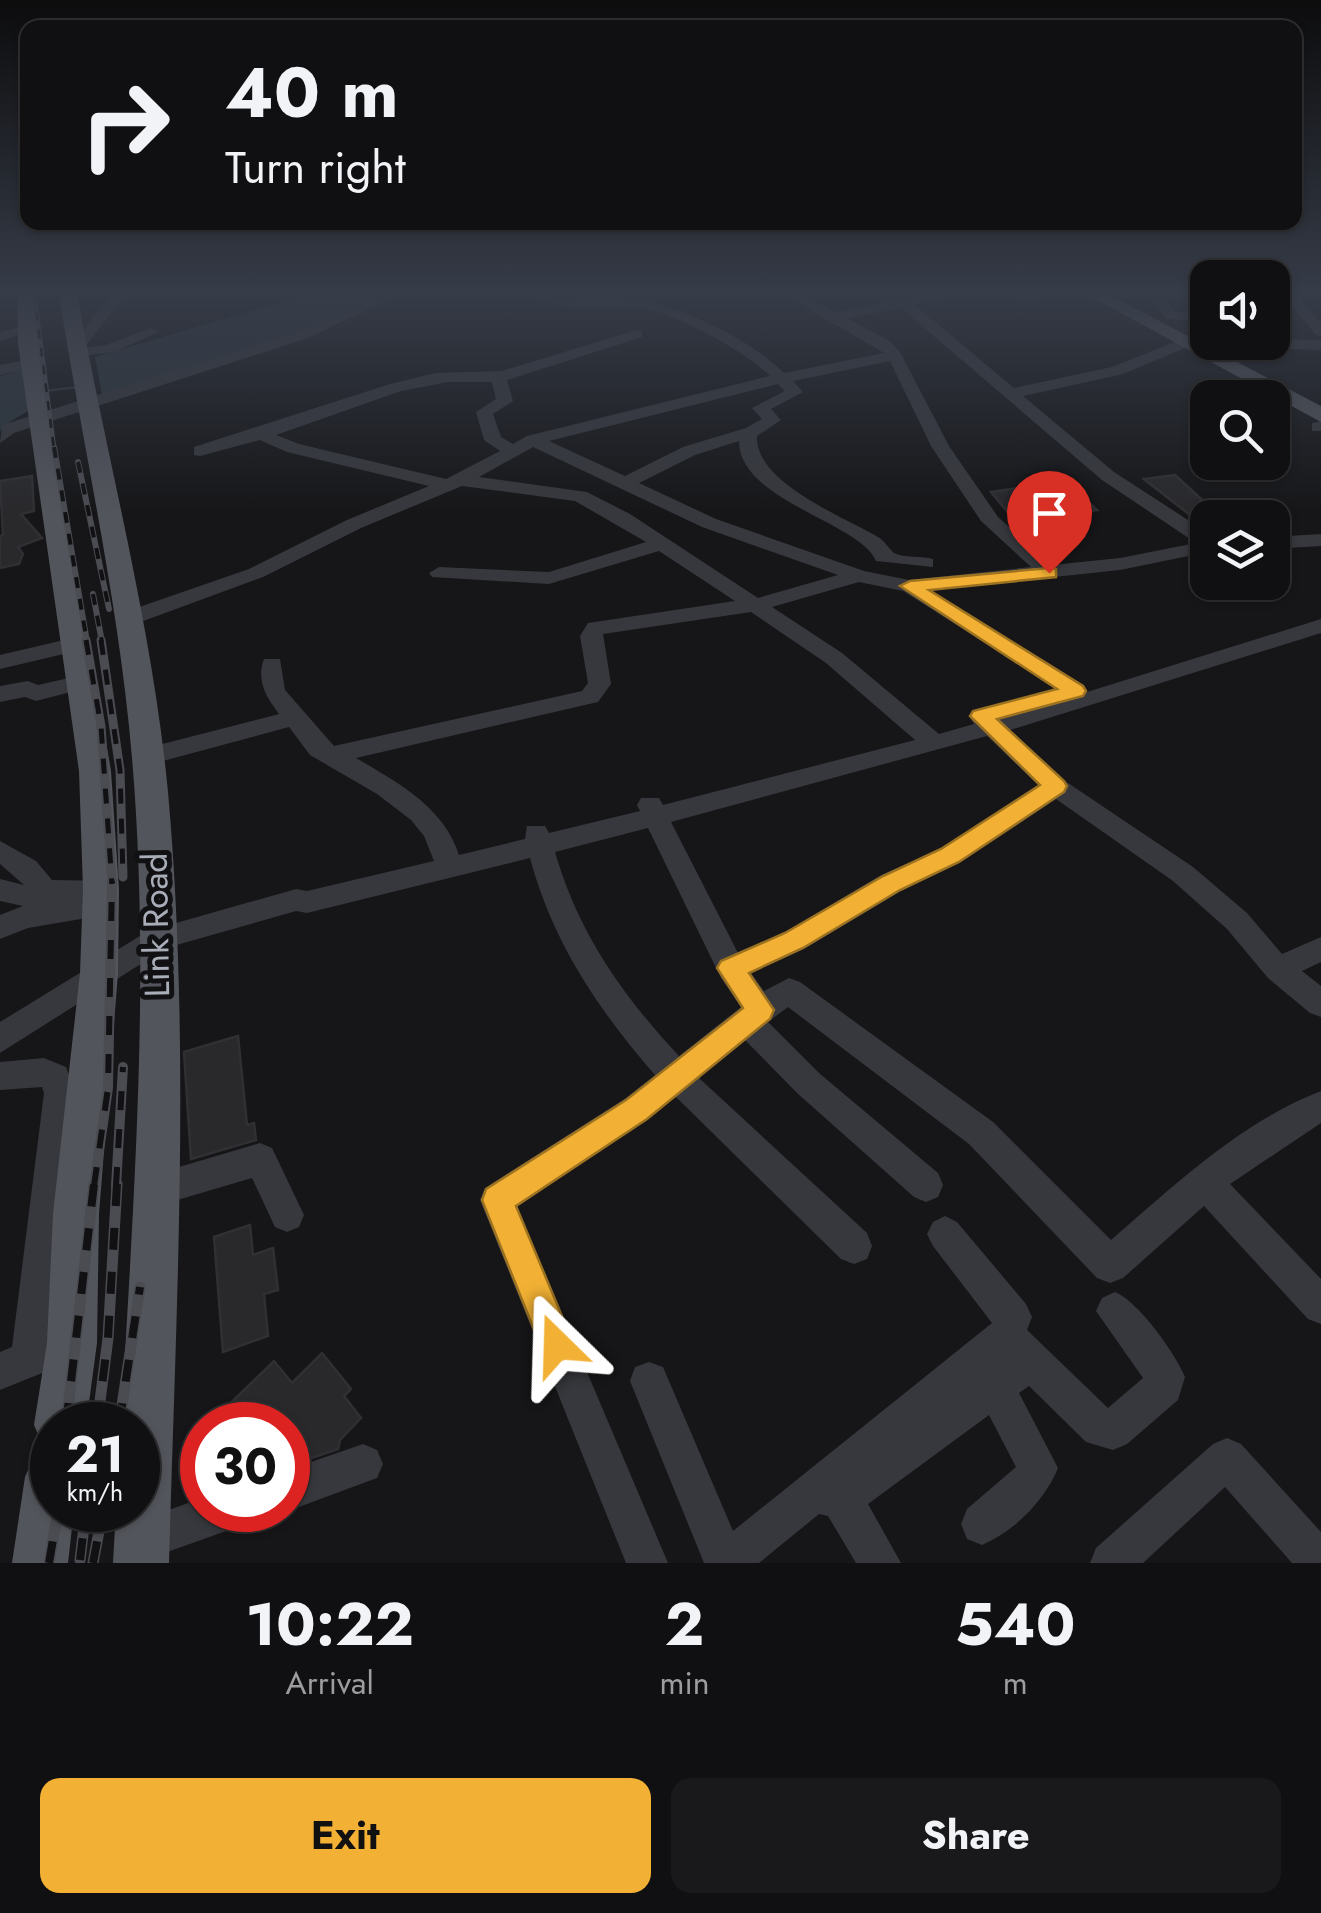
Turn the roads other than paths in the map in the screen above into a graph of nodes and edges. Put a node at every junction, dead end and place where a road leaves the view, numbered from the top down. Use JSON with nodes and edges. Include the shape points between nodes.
{"nodes":[{"id":1,"x":48,"y":367,"type":"edge"},
{"id":2,"x":61,"y":367,"type":"edge"},
{"id":3,"x":202,"y":367,"type":"edge"},
{"id":4,"x":527,"y":367,"type":"edge"},
{"id":5,"x":767,"y":367,"type":"edge"},
{"id":6,"x":837,"y":367,"type":"edge"},
{"id":7,"x":901,"y":367,"type":"edge"},
{"id":8,"x":978,"y":367,"type":"edge"},
{"id":9,"x":1129,"y":367,"type":"edge"},
{"id":10,"x":1212,"y":367,"type":"edge"},
{"id":11,"x":1216,"y":367,"type":"edge"},
{"id":12,"x":778,"y":379,"type":"junction"},
{"id":13,"x":500,"y":380,"type":"junction"},
{"id":14,"x":1234,"y":380,"type":"edge"},
{"id":15,"x":1014,"y":393,"type":"junction"},
{"id":16,"x":85,"y":404,"type":"junction"},
{"id":17,"x":1290,"y":410,"type":"edge"},
{"id":18,"x":40,"y":416,"type":"junction"},
{"id":19,"x":1320,"y":424,"type":"edge"},
{"id":20,"x":750,"y":432,"type":"junction"},
{"id":21,"x":264,"y":436,"type":"junction"},
{"id":22,"x":0,"y":438,"type":"edge"},
{"id":23,"x":533,"y":440,"type":"junction"},
{"id":24,"x":512,"y":450,"type":"junction"},
{"id":25,"x":200,"y":451,"type":"dead end"},
{"id":26,"x":453,"y":482,"type":"junction"},
{"id":27,"x":624,"y":484,"type":"junction"},
{"id":28,"x":1190,"y":533,"type":"edge"},
{"id":29,"x":1321,"y":540,"type":"edge"},
{"id":30,"x":1290,"y":542,"type":"edge"},
{"id":31,"x":662,"y":543,"type":"junction"},
{"id":32,"x":1190,"y":548,"type":"edge"},
{"id":33,"x":926,"y":563,"type":"dead end"},
{"id":34,"x":440,"y":573,"type":"dead end"},
{"id":35,"x":1049,"y":573,"type":"junction"},
{"id":36,"x":859,"y":576,"type":"junction"},
{"id":37,"x":910,"y":586,"type":"junction"},
{"id":38,"x":754,"y":605,"type":"junction"},
{"id":39,"x":1321,"y":614,"type":"edge"},
{"id":40,"x":130,"y":618,"type":"junction"},
{"id":41,"x":1321,"y":626,"type":"edge"},
{"id":42,"x":1279,"y":634,"type":"junction"},
{"id":43,"x":76,"y":640,"type":"junction"},
{"id":44,"x":0,"y":659,"type":"edge"},
{"id":45,"x":272,"y":664,"type":"dead end"},
{"id":46,"x":1128,"y":680,"type":"junction"},
{"id":47,"x":82,"y":682,"type":"junction"},
{"id":48,"x":1076,"y":691,"type":"junction"},
{"id":49,"x":0,"y":694,"type":"edge"},
{"id":50,"x":1043,"y":704,"type":"junction"},
{"id":51,"x":295,"y":718,"type":"junction"},
{"id":52,"x":985,"y":721,"type":"junction"},
{"id":53,"x":928,"y":737,"type":"junction"},
{"id":54,"x":332,"y":755,"type":"junction"},
{"id":55,"x":148,"y":756,"type":"junction"},
{"id":56,"x":1056,"y":786,"type":"junction"},
{"id":57,"x":652,"y":810,"type":"junction"},
{"id":58,"x":538,"y":838,"type":"junction"},
{"id":59,"x":0,"y":851,"type":"edge"},
{"id":60,"x":448,"y":861,"type":"junction"},
{"id":61,"x":0,"y":890,"type":"edge"},
{"id":62,"x":37,"y":894,"type":"junction"},
{"id":63,"x":101,"y":898,"type":"junction"},
{"id":64,"x":0,"y":912,"type":"edge"},
{"id":65,"x":0,"y":928,"type":"edge"},
{"id":66,"x":158,"y":940,"type":"junction"},
{"id":67,"x":1321,"y":949,"type":"edge"},
{"id":68,"x":731,"y":968,"type":"junction"},
{"id":69,"x":1278,"y":970,"type":"junction"},
{"id":70,"x":99,"y":973,"type":"junction"},
{"id":71,"x":1321,"y":1004,"type":"edge"},
{"id":72,"x":754,"y":1016,"type":"junction"},
{"id":73,"x":0,"y":1039,"type":"edge"},
{"id":74,"x":0,"y":1076,"type":"edge"},
{"id":75,"x":678,"y":1076,"type":"junction"},
{"id":76,"x":1321,"y":1106,"type":"edge"},
{"id":77,"x":1206,"y":1183,"type":"junction"},
{"id":78,"x":926,"y":1185,"type":"dead end"},
{"id":79,"x":156,"y":1189,"type":"junction"},
{"id":80,"x":287,"y":1215,"type":"dead end"},
{"id":81,"x":946,"y":1234,"type":"dead end"},
{"id":82,"x":854,"y":1246,"type":"dead end"},
{"id":83,"x":1321,"y":1306,"type":"edge"},
{"id":84,"x":1115,"y":1310,"type":"dead end"},
{"id":85,"x":72,"y":1343,"type":"junction"},
{"id":86,"x":1019,"y":1348,"type":"junction"},
{"id":87,"x":14,"y":1365,"type":"edge"},
{"id":88,"x":649,"y":1381,"type":"dead end"},
{"id":89,"x":996,"y":1387,"type":"junction"},
{"id":90,"x":63,"y":1402,"type":"edge"},
{"id":91,"x":363,"y":1464,"type":"dead end"},
{"id":92,"x":310,"y":1482,"type":"edge"},
{"id":93,"x":827,"y":1495,"type":"junction"},
{"id":94,"x":982,"y":1524,"type":"dead end"},
{"id":95,"x":44,"y":1532,"type":"edge"},
{"id":96,"x":181,"y":1532,"type":"edge"},
{"id":97,"x":141,"y":1551,"type":"edge"},
{"id":98,"x":40,"y":1563,"type":"edge"},
{"id":99,"x":647,"y":1563,"type":"edge"},
{"id":100,"x":726,"y":1563,"type":"edge"},
{"id":101,"x":880,"y":1563,"type":"edge"},
{"id":102,"x":1110,"y":1563,"type":"edge"},
{"id":103,"x":1320,"y":1563,"type":"edge"}],
"edges":[{"from":1,"to":18,"type":"main road","name":"Link Road"},
{"from":2,"to":16,"type":"main road","name":"Link Road"},
{"from":3,"to":16,"type":"street"},
{"from":4,"to":13,"type":"street"},
{"from":5,"to":12,"type":"street"},
{"from":6,"to":12,"type":"street"},
{"from":7,"to":35,"type":"street","via":[[940,446],[991,521]]},
{"from":8,"to":15,"type":"street"},
{"from":9,"to":15,"type":"street"},
{"from":10,"to":14,"type":"main road"},
{"from":11,"to":19,"type":"main road"},
{"from":12,"to":20,"type":"street","via":[[794,395],[760,408],[773,420]]},
{"from":12,"to":23,"type":"street"},
{"from":13,"to":21,"type":"street","via":[[424,380],[329,406]]},
{"from":13,"to":24,"type":"street","via":[[505,400],[484,412],[493,440]]},
{"from":15,"to":28,"type":"street","via":[[1108,476]]},
{"from":16,"to":18,"type":"street"},
{"from":16,"to":40,"type":"main road","name":"Link Road"},
{"from":17,"to":19,"type":"main road"},
{"from":18,"to":22,"type":"street"},
{"from":18,"to":43,"type":"main road","name":"Link Road"},
{"from":20,"to":27,"type":"street","via":[[689,451]]},
{"from":20,"to":33,"type":"street","via":[[750,458],[802,506],[873,542],[883,557]]},
{"from":21,"to":25,"type":"street"},
{"from":21,"to":26,"type":"street"},
{"from":23,"to":24,"type":"street"},
{"from":23,"to":27,"type":"street"},
{"from":24,"to":26,"type":"street"},
{"from":26,"to":31,"type":"street","via":[[580,496]]},
{"from":26,"to":40,"type":"street","via":[[256,573]]},
{"from":27,"to":36,"type":"street","via":[[756,542]]},
{"from":29,"to":30,"type":"street"},
{"from":31,"to":34,"type":"street","via":[[549,578]]},
{"from":31,"to":38,"type":"street"},
{"from":32,"to":35,"type":"street"},
{"from":35,"to":37,"type":"street"},
{"from":36,"to":37,"type":"street"},
{"from":36,"to":38,"type":"street"},
{"from":37,"to":48,"type":"street"},
{"from":38,"to":53,"type":"street","via":[[834,658]]},
{"from":38,"to":54,"type":"street","via":[[596,628],[600,684],[590,698]]},
{"from":39,"to":42,"type":"street"},
{"from":40,"to":55,"type":"main road","name":"Link Road"},
{"from":41,"to":42,"type":"street"},
{"from":42,"to":46,"type":"street"},
{"from":43,"to":44,"type":"street"},
{"from":43,"to":47,"type":"main road","name":"Link Road"},
{"from":45,"to":51,"type":"street","via":[[274,691]]},
{"from":46,"to":48,"type":"street"},
{"from":46,"to":50,"type":"street"},
{"from":47,"to":49,"type":"street"},
{"from":47,"to":63,"type":"main road","name":"Link Road","via":[[95,771]]},
{"from":48,"to":50,"type":"street"},
{"from":50,"to":52,"type":"street"},
{"from":51,"to":54,"type":"street"},
{"from":51,"to":55,"type":"street"},
{"from":52,"to":53,"type":"street"},
{"from":52,"to":56,"type":"street"},
{"from":53,"to":57,"type":"street"},
{"from":54,"to":60,"type":"street","via":[[410,804],[434,830]]},
{"from":55,"to":66,"type":"main road","name":"Link Road"},
{"from":56,"to":68,"type":"street","via":[[950,856]]},
{"from":56,"to":69,"type":"street","via":[[1183,874]]},
{"from":57,"to":58,"type":"street"},
{"from":57,"to":68,"type":"street"},
{"from":58,"to":60,"type":"street"},
{"from":58,"to":75,"type":"street","via":[[558,908],[598,978]]},
{"from":59,"to":62,"type":"street","via":[[26,868]]},
{"from":60,"to":66,"type":"street"},
{"from":61,"to":62,"type":"street"},
{"from":62,"to":63,"type":"street"},
{"from":62,"to":64,"type":"street"},
{"from":63,"to":65,"type":"street"},
{"from":63,"to":70,"type":"main road","name":"Link Road"},
{"from":66,"to":70,"type":"street"},
{"from":66,"to":79,"type":"main road","name":"Link Road"},
{"from":67,"to":69,"type":"street"},
{"from":68,"to":72,"type":"street"},
{"from":69,"to":71,"type":"street"},
{"from":70,"to":73,"type":"street"},
{"from":70,"to":85,"type":"main road","name":"Link Road","via":[[76,1214]]},
{"from":72,"to":75,"type":"street"},
{"from":72,"to":77,"type":"street","via":[[789,991],[981,1133],[1110,1265]]},
{"from":72,"to":78,"type":"street","via":[[808,1083]]},
{"from":74,"to":87,"type":"street","via":[[44,1072],[56,1077],[60,1093]]},
{"from":75,"to":82,"type":"street"},
{"from":75,"to":99,"type":"street","via":[[497,1200]]},
{"from":76,"to":77,"type":"street","via":[[1281,1126]]},
{"from":77,"to":83,"type":"street"},
{"from":79,"to":80,"type":"street","via":[[260,1159]]},
{"from":79,"to":97,"type":"main road","name":"Link Road"},
{"from":81,"to":86,"type":"street","via":[[1012,1317]]},
{"from":84,"to":86,"type":"street","via":[[1166,1376],[1164,1386],[1113,1430],[1100,1428]]},
{"from":85,"to":87,"type":"street"},
{"from":85,"to":90,"type":"main road","name":"Link Road"},
{"from":86,"to":89,"type":"street"},
{"from":86,"to":93,"type":"street"},
{"from":88,"to":100,"type":"street"},
{"from":89,"to":93,"type":"street"},
{"from":89,"to":94,"type":"street","via":[[1038,1468]]},
{"from":91,"to":92,"type":"street"},
{"from":93,"to":100,"type":"street"},
{"from":93,"to":101,"type":"street"},
{"from":95,"to":98,"type":"main road"},
{"from":96,"to":97,"type":"street"},
{"from":102,"to":103,"type":"street","via":[[1227,1458]]}]}
